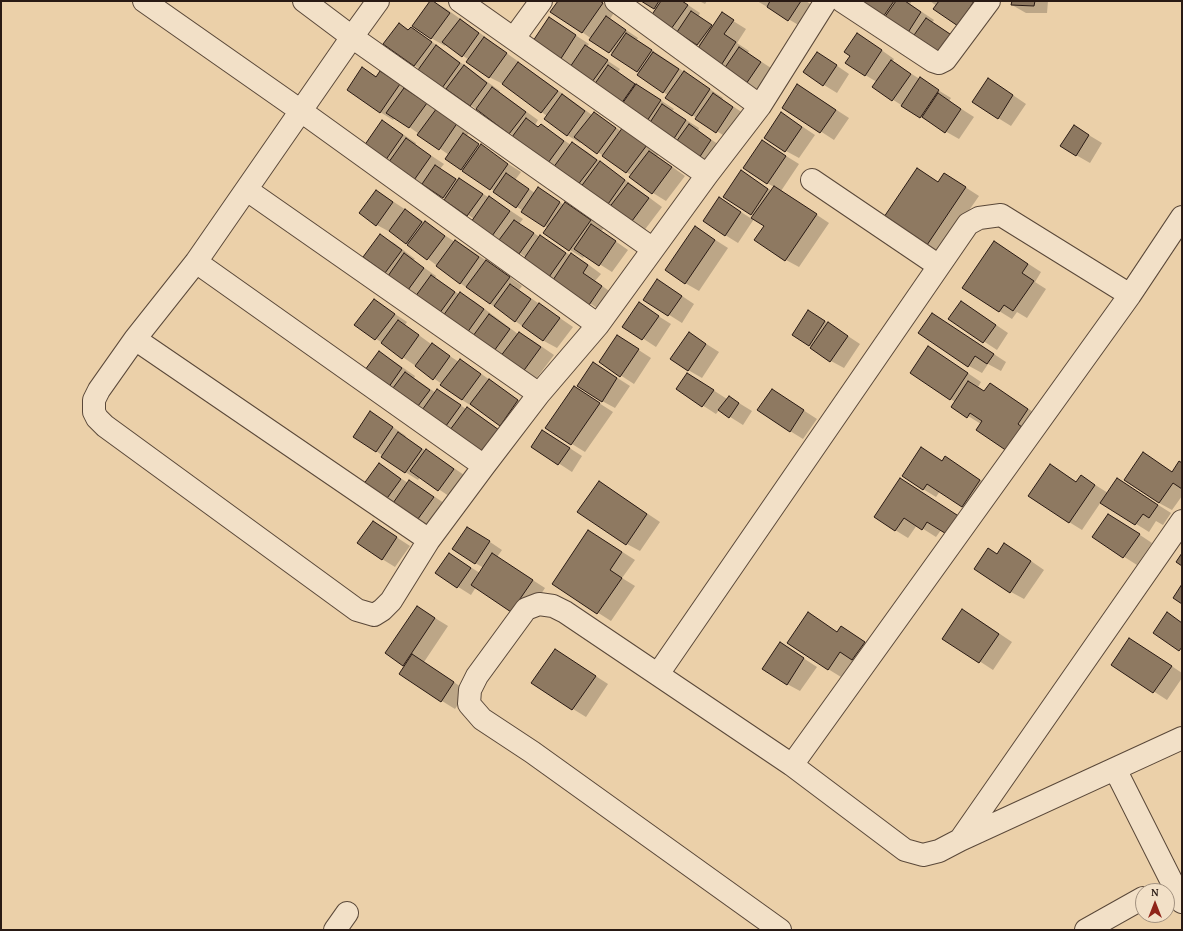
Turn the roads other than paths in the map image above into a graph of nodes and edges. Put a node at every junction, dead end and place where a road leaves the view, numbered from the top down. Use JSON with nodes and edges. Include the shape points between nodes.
{"nodes":[{"id":1,"x":144,"y":1,"type":"edge"},
{"id":2,"x":304,"y":1,"type":"edge"},
{"id":3,"x":378,"y":1,"type":"edge"},
{"id":4,"x":460,"y":1,"type":"edge"},
{"id":5,"x":542,"y":1,"type":"edge"},
{"id":6,"x":616,"y":1,"type":"edge"},
{"id":7,"x":826,"y":1,"type":"edge"},
{"id":8,"x":842,"y":1,"type":"edge"},
{"id":9,"x":989,"y":1,"type":"edge"},
{"id":10,"x":352,"y":37,"type":"junction"},
{"id":11,"x":514,"y":38,"type":"junction"},
{"id":12,"x":760,"y":106,"type":"junction"},
{"id":13,"x":301,"y":111,"type":"junction"},
{"id":14,"x":707,"y":175,"type":"junction"},
{"id":15,"x":812,"y":180,"type":"dead end"},
{"id":16,"x":247,"y":190,"type":"junction"},
{"id":17,"x":1182,"y":217,"type":"edge"},
{"id":18,"x":653,"y":249,"type":"junction"},
{"id":19,"x":196,"y":262,"type":"junction"},
{"id":20,"x":940,"y":266,"type":"junction"},
{"id":21,"x":1130,"y":295,"type":"junction"},
{"id":22,"x":598,"y":325,"type":"junction"},
{"id":23,"x":135,"y":339,"type":"junction"},
{"id":24,"x":539,"y":394,"type":"junction"},
{"id":25,"x":484,"y":466,"type":"junction"},
{"id":26,"x":1182,"y":521,"type":"edge"},
{"id":27,"x":429,"y":540,"type":"junction"},
{"id":28,"x":658,"y":674,"type":"junction"},
{"id":29,"x":1182,"y":738,"type":"edge"},
{"id":30,"x":792,"y":766,"type":"junction"},
{"id":31,"x":1115,"y":769,"type":"junction"},
{"id":32,"x":960,"y":840,"type":"junction"},
{"id":33,"x":1170,"y":883,"type":"edge"},
{"id":34,"x":1175,"y":891,"type":"edge"},
{"id":35,"x":1135,"y":902,"type":"edge"},
{"id":36,"x":1182,"y":902,"type":"edge"},
{"id":37,"x":780,"y":930,"type":"edge"},
{"id":38,"x":1086,"y":930,"type":"edge"}],
"edges":[{"from":1,"to":13,"type":"street"},
{"from":2,"to":10,"type":"street"},
{"from":3,"to":10,"type":"street"},
{"from":4,"to":11,"type":"street"},
{"from":5,"to":11,"type":"street"},
{"from":6,"to":12,"type":"street"},
{"from":7,"to":12,"type":"street"},
{"from":8,"to":9,"type":"street","via":[[939,63],[945,60]]},
{"from":10,"to":13,"type":"street"},
{"from":10,"to":18,"type":"street"},
{"from":11,"to":14,"type":"street"},
{"from":12,"to":14,"type":"street"},
{"from":13,"to":16,"type":"street"},
{"from":13,"to":22,"type":"street"},
{"from":14,"to":18,"type":"street"},
{"from":15,"to":20,"type":"street"},
{"from":16,"to":19,"type":"street"},
{"from":16,"to":24,"type":"street"},
{"from":17,"to":21,"type":"street"},
{"from":18,"to":22,"type":"street"},
{"from":19,"to":23,"type":"street"},
{"from":19,"to":25,"type":"street"},
{"from":20,"to":21,"type":"street","via":[[968,224],[979,218],[1000,215]]},
{"from":20,"to":28,"type":"street"},
{"from":21,"to":30,"type":"street"},
{"from":22,"to":24,"type":"street"},
{"from":23,"to":27,"type":"street"},
{"from":23,"to":27,"type":"street","via":[[94,400],[97,418],[357,610],[374,615],[382,610],[391,601]]},
{"from":24,"to":25,"type":"street"},
{"from":25,"to":27,"type":"street"},
{"from":26,"to":32,"type":"street"},
{"from":28,"to":30,"type":"street"},
{"from":28,"to":37,"type":"street","via":[[565,612],[553,606],[539,604],[526,609],[477,676],[470,690],[469,704],[482,719],[539,756]]},
{"from":29,"to":31,"type":"street"},
{"from":30,"to":32,"type":"street","via":[[905,850],[923,855],[939,851]]},
{"from":31,"to":32,"type":"street"},
{"from":31,"to":33,"type":"street"},
{"from":34,"to":36,"type":"street"},
{"from":35,"to":38,"type":"street"}]}
